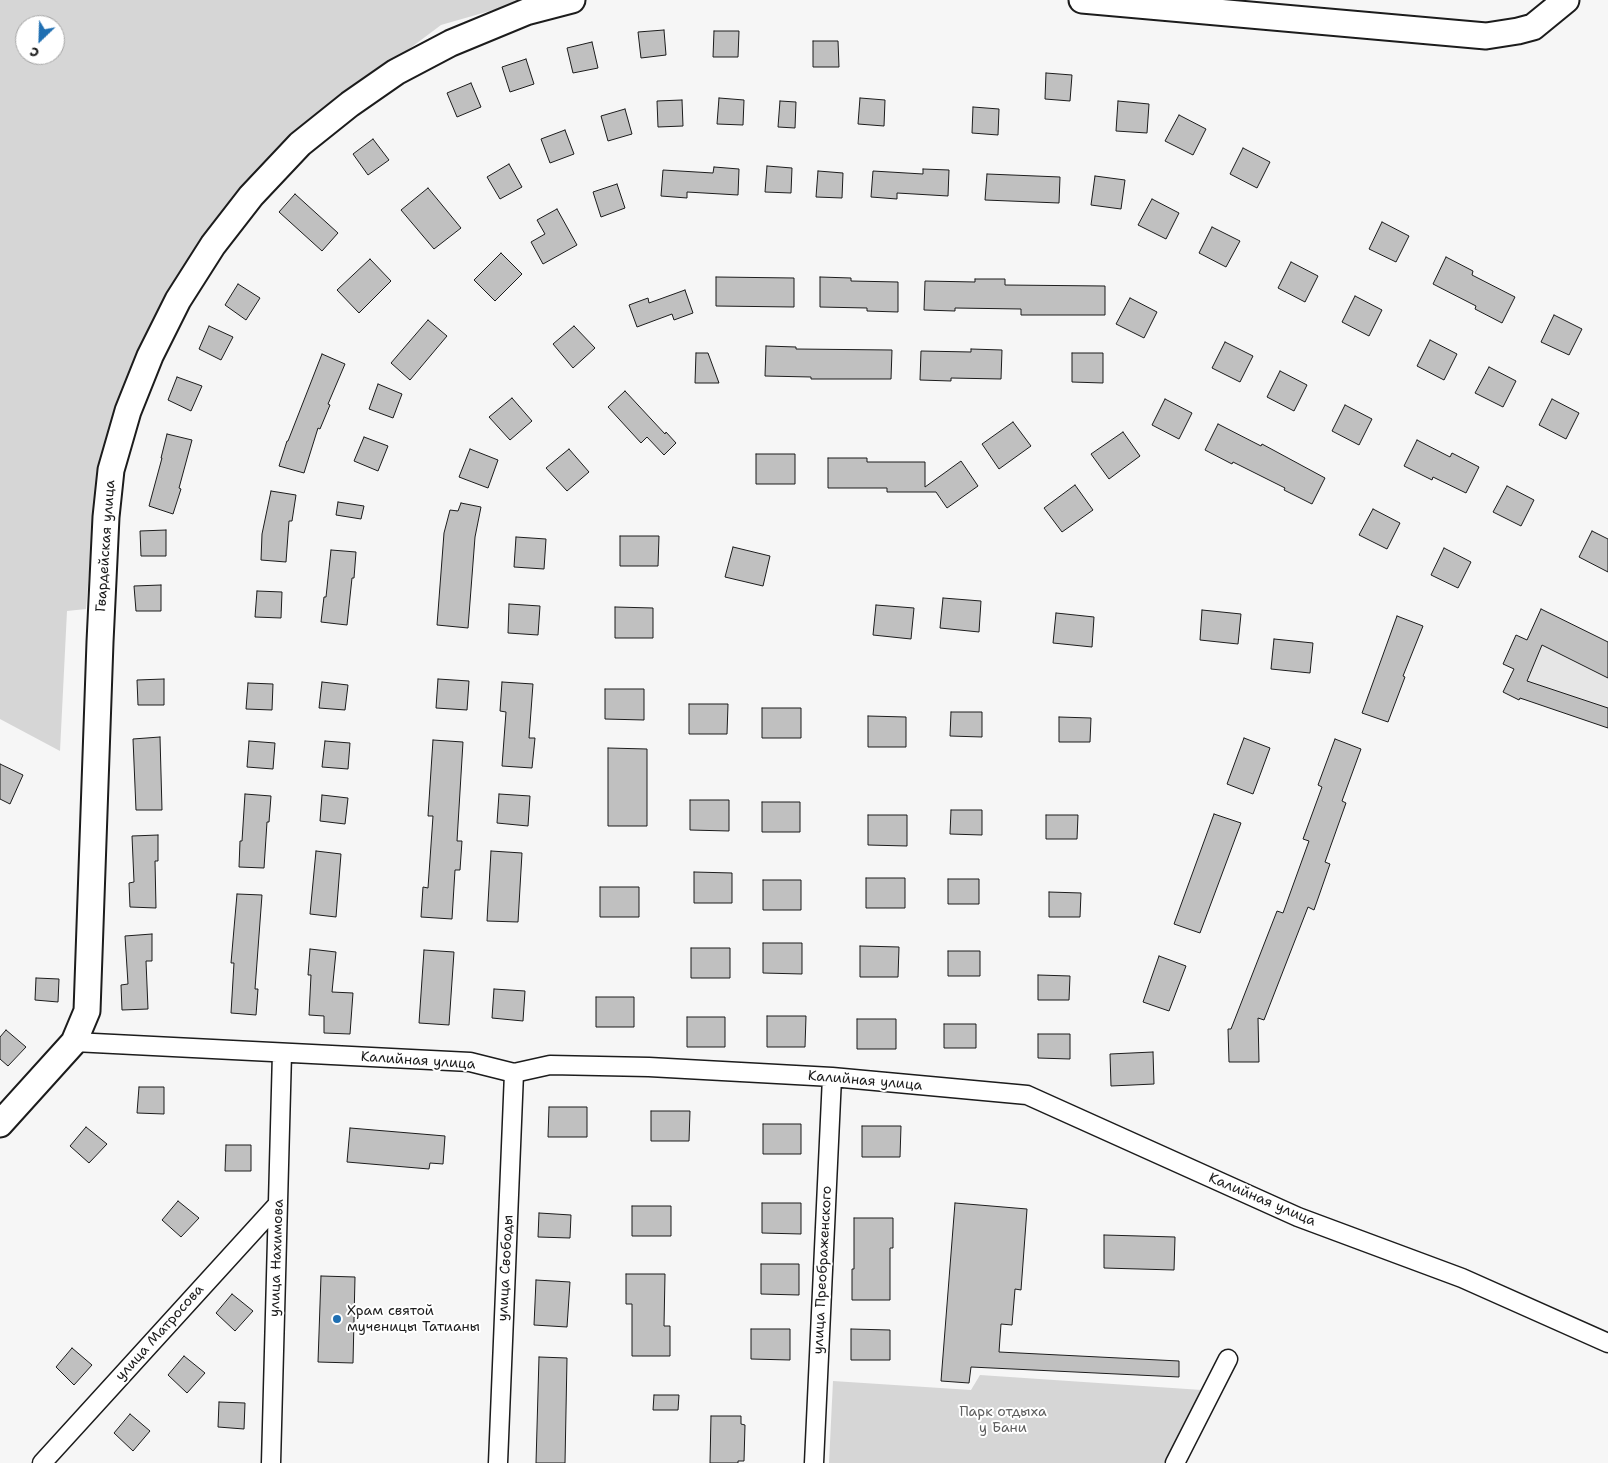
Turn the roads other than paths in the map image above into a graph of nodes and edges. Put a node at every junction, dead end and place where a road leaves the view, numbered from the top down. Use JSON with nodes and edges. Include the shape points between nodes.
{"nodes":[{"id":1,"x":572,"y":0,"type":"edge"},
{"id":2,"x":1082,"y":0,"type":"edge"},
{"id":3,"x":1566,"y":0,"type":"edge"},
{"id":4,"x":74,"y":1042,"type":"junction"},
{"id":5,"x":282,"y":1053,"type":"junction"},
{"id":6,"x":514,"y":1073,"type":"junction"},
{"id":7,"x":832,"y":1077,"type":"junction"},
{"id":8,"x":0,"y":1124,"type":"edge"},
{"id":9,"x":278,"y":1204,"type":"junction"},
{"id":10,"x":1608,"y":1343,"type":"edge"},
{"id":11,"x":1228,"y":1359,"type":"dead end"},
{"id":12,"x":42,"y":1463,"type":"edge"},
{"id":13,"x":271,"y":1463,"type":"edge"},
{"id":14,"x":498,"y":1463,"type":"edge"},
{"id":15,"x":814,"y":1463,"type":"edge"},
{"id":16,"x":1175,"y":1463,"type":"edge"}],
"edges":[{"from":1,"to":4,"type":"main road","name":"Гвардейская улица","via":[[526,12],[451,42],[396,72],[300,144],[251,196],[213,246],[178,300],[150,356],[128,411],[111,470],[100,642],[87,1011]]},
{"from":2,"to":3,"type":"main road","via":[[1486,36],[1533,27]]},
{"from":4,"to":5,"type":"street","name":"Калийная улица"},
{"from":4,"to":8,"type":"main road","name":"Гвардейская улица"},
{"from":5,"to":6,"type":"street","name":"Калийная улица","via":[[470,1062]]},
{"from":5,"to":9,"type":"street","name":"улица Нахимова"},
{"from":6,"to":7,"type":"street","name":"Калийная улица","via":[[560,1065]]},
{"from":6,"to":14,"type":"street","name":"улица Свободы"},
{"from":7,"to":10,"type":"street","name":"Калийная улица","via":[[1026,1095],[1298,1217],[1462,1278]]},
{"from":7,"to":15,"type":"street","name":"улица Преображенского"},
{"from":9,"to":12,"type":"street","name":"улица Матросова"},
{"from":9,"to":13,"type":"street","name":"улица Нахимова"},
{"from":11,"to":16,"type":"street"}]}
